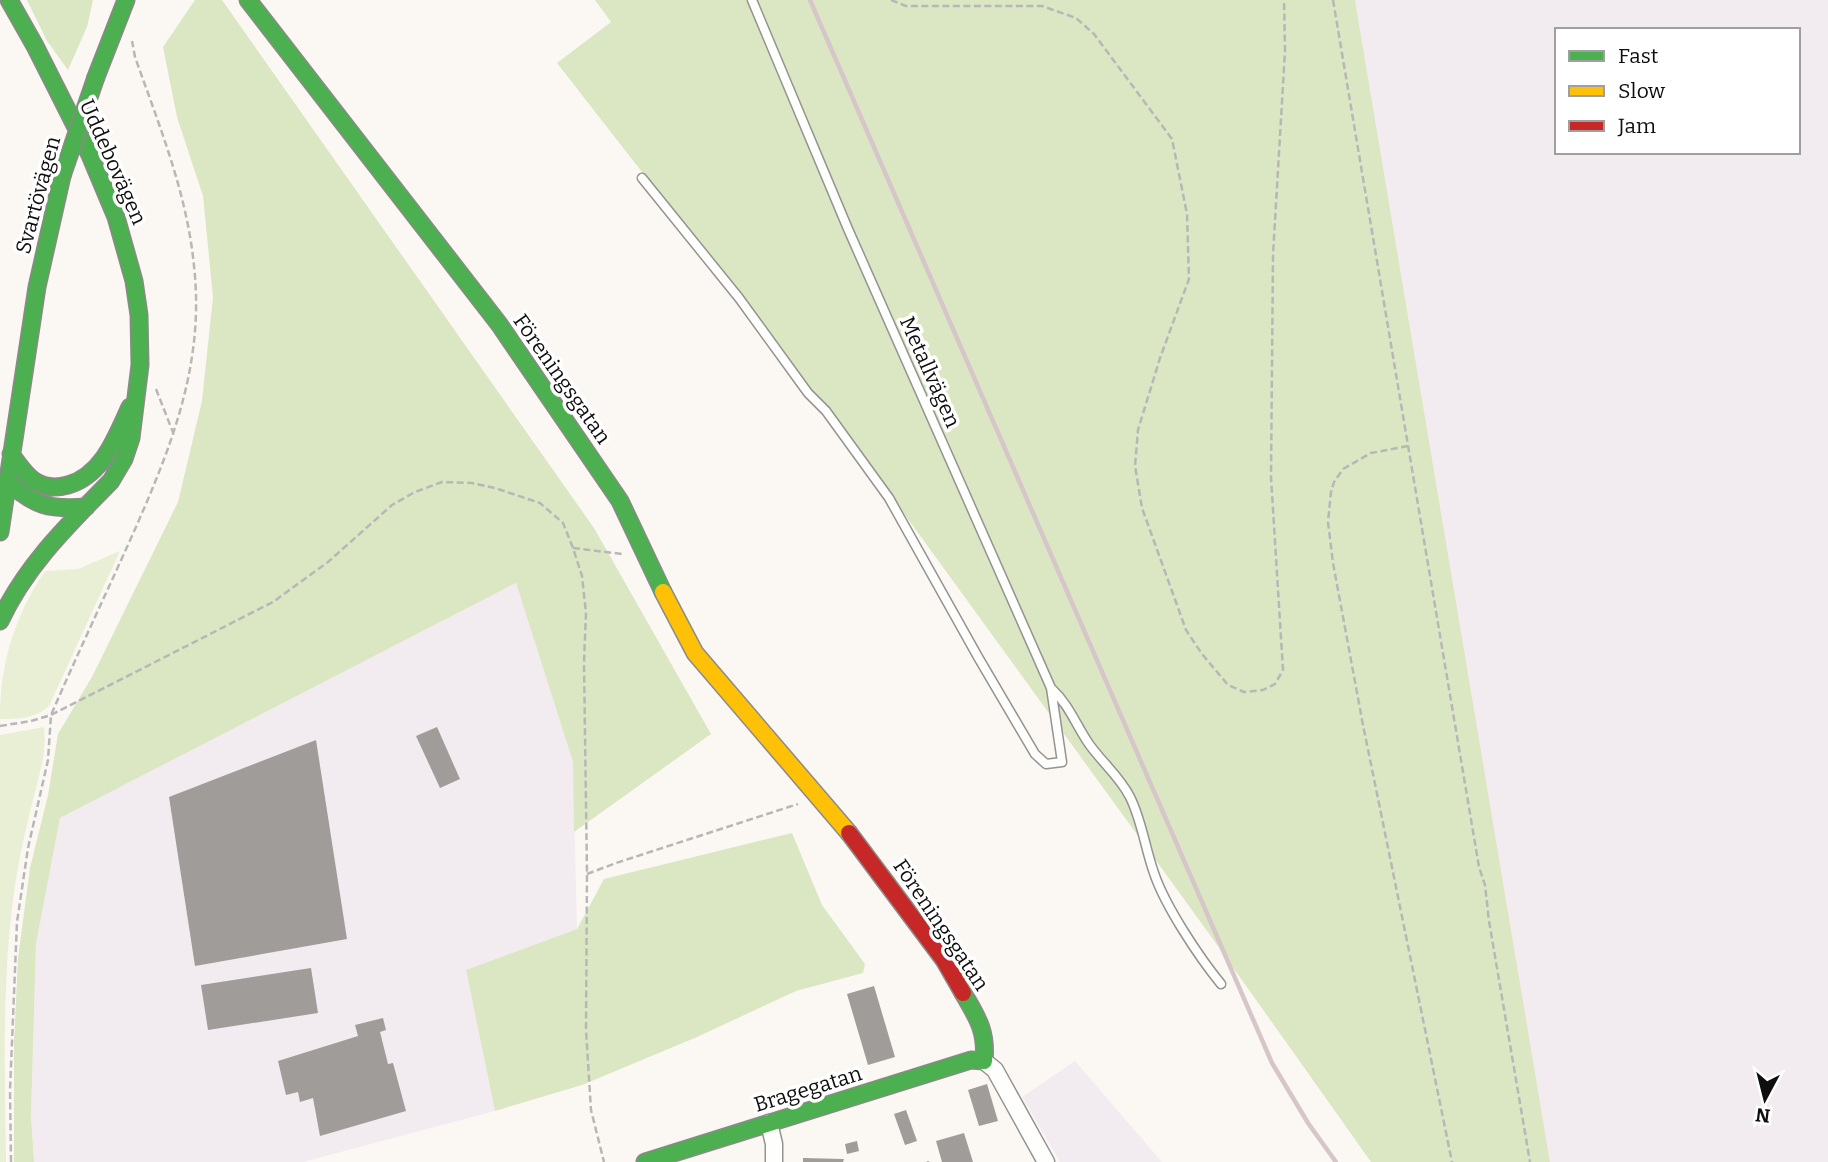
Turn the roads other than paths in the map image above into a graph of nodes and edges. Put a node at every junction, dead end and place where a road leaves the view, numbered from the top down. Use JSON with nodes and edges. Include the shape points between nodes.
{"nodes":[{"id":1,"x":9,"y":0,"type":"edge"},
{"id":2,"x":126,"y":0,"type":"edge"},
{"id":3,"x":248,"y":0,"type":"edge"},
{"id":4,"x":752,"y":0,"type":"edge"},
{"id":5,"x":642,"y":177,"type":"dead end"},
{"id":6,"x":136,"y":394,"type":"junction"},
{"id":7,"x":10,"y":454,"type":"junction"},
{"id":8,"x":7,"y":480,"type":"junction"},
{"id":9,"x":86,"y":507,"type":"junction"},
{"id":10,"x":0,"y":532,"type":"edge"},
{"id":11,"x":0,"y":621,"type":"edge"},
{"id":12,"x":1051,"y":688,"type":"junction"},
{"id":13,"x":1221,"y":984,"type":"dead end"},
{"id":14,"x":984,"y":1061,"type":"junction"},
{"id":15,"x":769,"y":1123,"type":"junction"},
{"id":16,"x":645,"y":1162,"type":"edge"},
{"id":17,"x":775,"y":1162,"type":"edge"},
{"id":18,"x":1046,"y":1162,"type":"edge"}],
"edges":[{"from":1,"to":6,"type":"street","name":"Uddebovägen","via":[[96,166],[121,230],[138,308],[141,352]]},
{"from":2,"to":7,"type":"street","name":"Svartövägen","bridge":true,"via":[[62,176],[37,287]]},
{"from":3,"to":14,"type":"street","name":"Föreningsgatan","via":[[499,324],[621,501],[695,653],[876,867],[944,960],[980,1023],[986,1042]]},
{"from":4,"to":12,"type":"lane","name":"Metallvägen"},
{"from":5,"to":12,"type":"lane","name":"Metallvägen","via":[[889,498],[1035,754],[1046,764],[1062,762]]},
{"from":6,"to":7,"type":"street","name":"Uddebovägen","via":[[105,455],[77,483],[42,484]]},
{"from":6,"to":9,"type":"street","name":"Uddebovägen","via":[[127,455],[111,481]]},
{"from":7,"to":8,"type":"street","name":"Svartövägen"},
{"from":8,"to":9,"type":"street","via":[[40,506]]},
{"from":8,"to":10,"type":"street","name":"Svartövägen"},
{"from":9,"to":11,"type":"street","name":"Uddebovägen","via":[[23,578]]},
{"from":12,"to":13,"type":"lane","via":[[1130,797],[1160,887]]},
{"from":14,"to":15,"type":"street","name":"Bragegatan","via":[[971,1060]]},
{"from":14,"to":18,"type":"street","via":[[995,1070]]},
{"from":15,"to":16,"type":"street","name":"Bragegatan"},
{"from":15,"to":17,"type":"street"}]}
